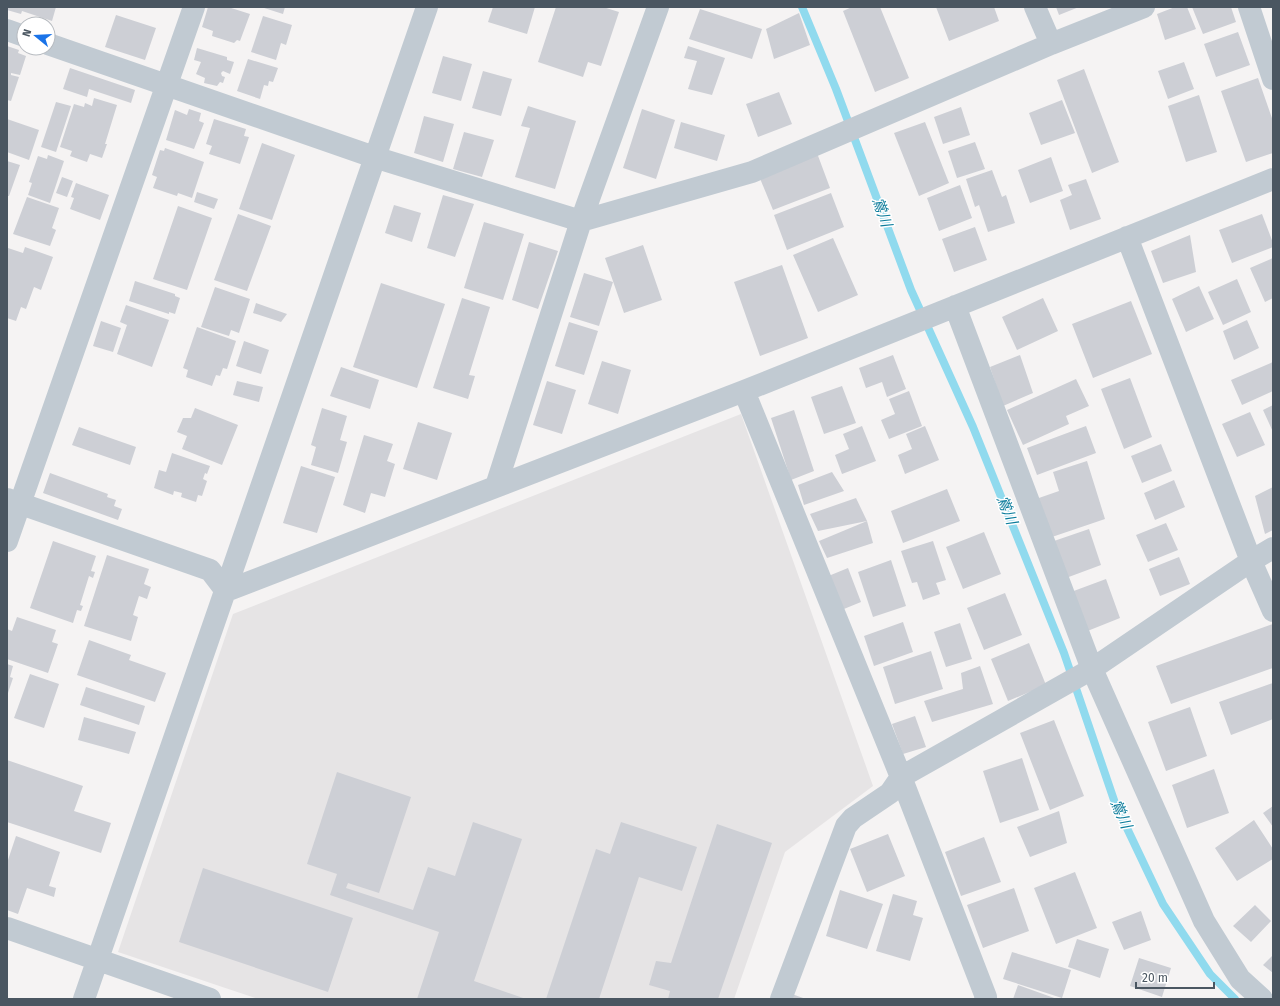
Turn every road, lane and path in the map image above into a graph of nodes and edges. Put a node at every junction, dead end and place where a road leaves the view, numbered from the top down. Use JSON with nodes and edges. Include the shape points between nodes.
{"nodes":[{"id":1,"x":194,"y":7,"type":"edge"},
{"id":2,"x":427,"y":7,"type":"edge"},
{"id":3,"x":658,"y":7,"type":"edge"},
{"id":4,"x":1035,"y":7,"type":"edge"},
{"id":5,"x":1144,"y":7,"type":"edge"},
{"id":6,"x":1249,"y":7,"type":"edge"},
{"id":7,"x":1051,"y":44,"type":"junction"},
{"id":8,"x":56,"y":47,"type":"edge"},
{"id":9,"x":1273,"y":79,"type":"edge"},
{"id":10,"x":167,"y":85,"type":"junction"},
{"id":11,"x":374,"y":157,"type":"junction"},
{"id":12,"x":1273,"y":179,"type":"edge"},
{"id":13,"x":581,"y":221,"type":"junction"},
{"id":14,"x":1127,"y":238,"type":"junction"},
{"id":15,"x":955,"y":306,"type":"junction"},
{"id":16,"x":744,"y":391,"type":"junction"},
{"id":17,"x":496,"y":486,"type":"junction"},
{"id":18,"x":13,"y":502,"type":"edge"},
{"id":19,"x":7,"y":541,"type":"edge"},
{"id":20,"x":1273,"y":548,"type":"edge"},
{"id":21,"x":1251,"y":561,"type":"junction"},
{"id":22,"x":226,"y":591,"type":"junction"},
{"id":23,"x":1273,"y":611,"type":"edge"},
{"id":24,"x":1092,"y":668,"type":"junction"},
{"id":25,"x":901,"y":777,"type":"junction"},
{"id":26,"x":7,"y":928,"type":"edge"},
{"id":27,"x":98,"y":960,"type":"junction"},
{"id":28,"x":84,"y":999,"type":"edge"},
{"id":29,"x":210,"y":999,"type":"edge"},
{"id":30,"x":782,"y":999,"type":"edge"},
{"id":31,"x":985,"y":999,"type":"edge"},
{"id":32,"x":1262,"y":999,"type":"edge"}],
"edges":[{"from":1,"to":10,"type":"street"},
{"from":2,"to":11,"type":"street"},
{"from":3,"to":13,"type":"street"},
{"from":4,"to":7,"type":"street"},
{"from":5,"to":7,"type":"street"},
{"from":6,"to":9,"type":"street"},
{"from":7,"to":13,"type":"street","via":[[752,172]]},
{"from":8,"to":10,"type":"street"},
{"from":10,"to":11,"type":"street"},
{"from":10,"to":18,"type":"street"},
{"from":11,"to":13,"type":"street"},
{"from":11,"to":22,"type":"street"},
{"from":12,"to":14,"type":"street"},
{"from":13,"to":17,"type":"street"},
{"from":14,"to":15,"type":"street"},
{"from":14,"to":21,"type":"street"},
{"from":15,"to":16,"type":"street"},
{"from":15,"to":24,"type":"street"},
{"from":16,"to":17,"type":"street"},
{"from":16,"to":25,"type":"street"},
{"from":17,"to":22,"type":"street"},
{"from":18,"to":19,"type":"street"},
{"from":18,"to":22,"type":"street","via":[[210,570]]},
{"from":20,"to":21,"type":"street"},
{"from":21,"to":23,"type":"street"},
{"from":21,"to":24,"type":"street"},
{"from":22,"to":27,"type":"street"},
{"from":24,"to":25,"type":"street"},
{"from":24,"to":32,"type":"street","via":[[1204,921],[1240,979]]},
{"from":25,"to":30,"type":"street","via":[[890,793],[853,818],[846,826]]},
{"from":25,"to":31,"type":"street"},
{"from":26,"to":27,"type":"street"},
{"from":27,"to":28,"type":"street"},
{"from":27,"to":29,"type":"street"}]}
